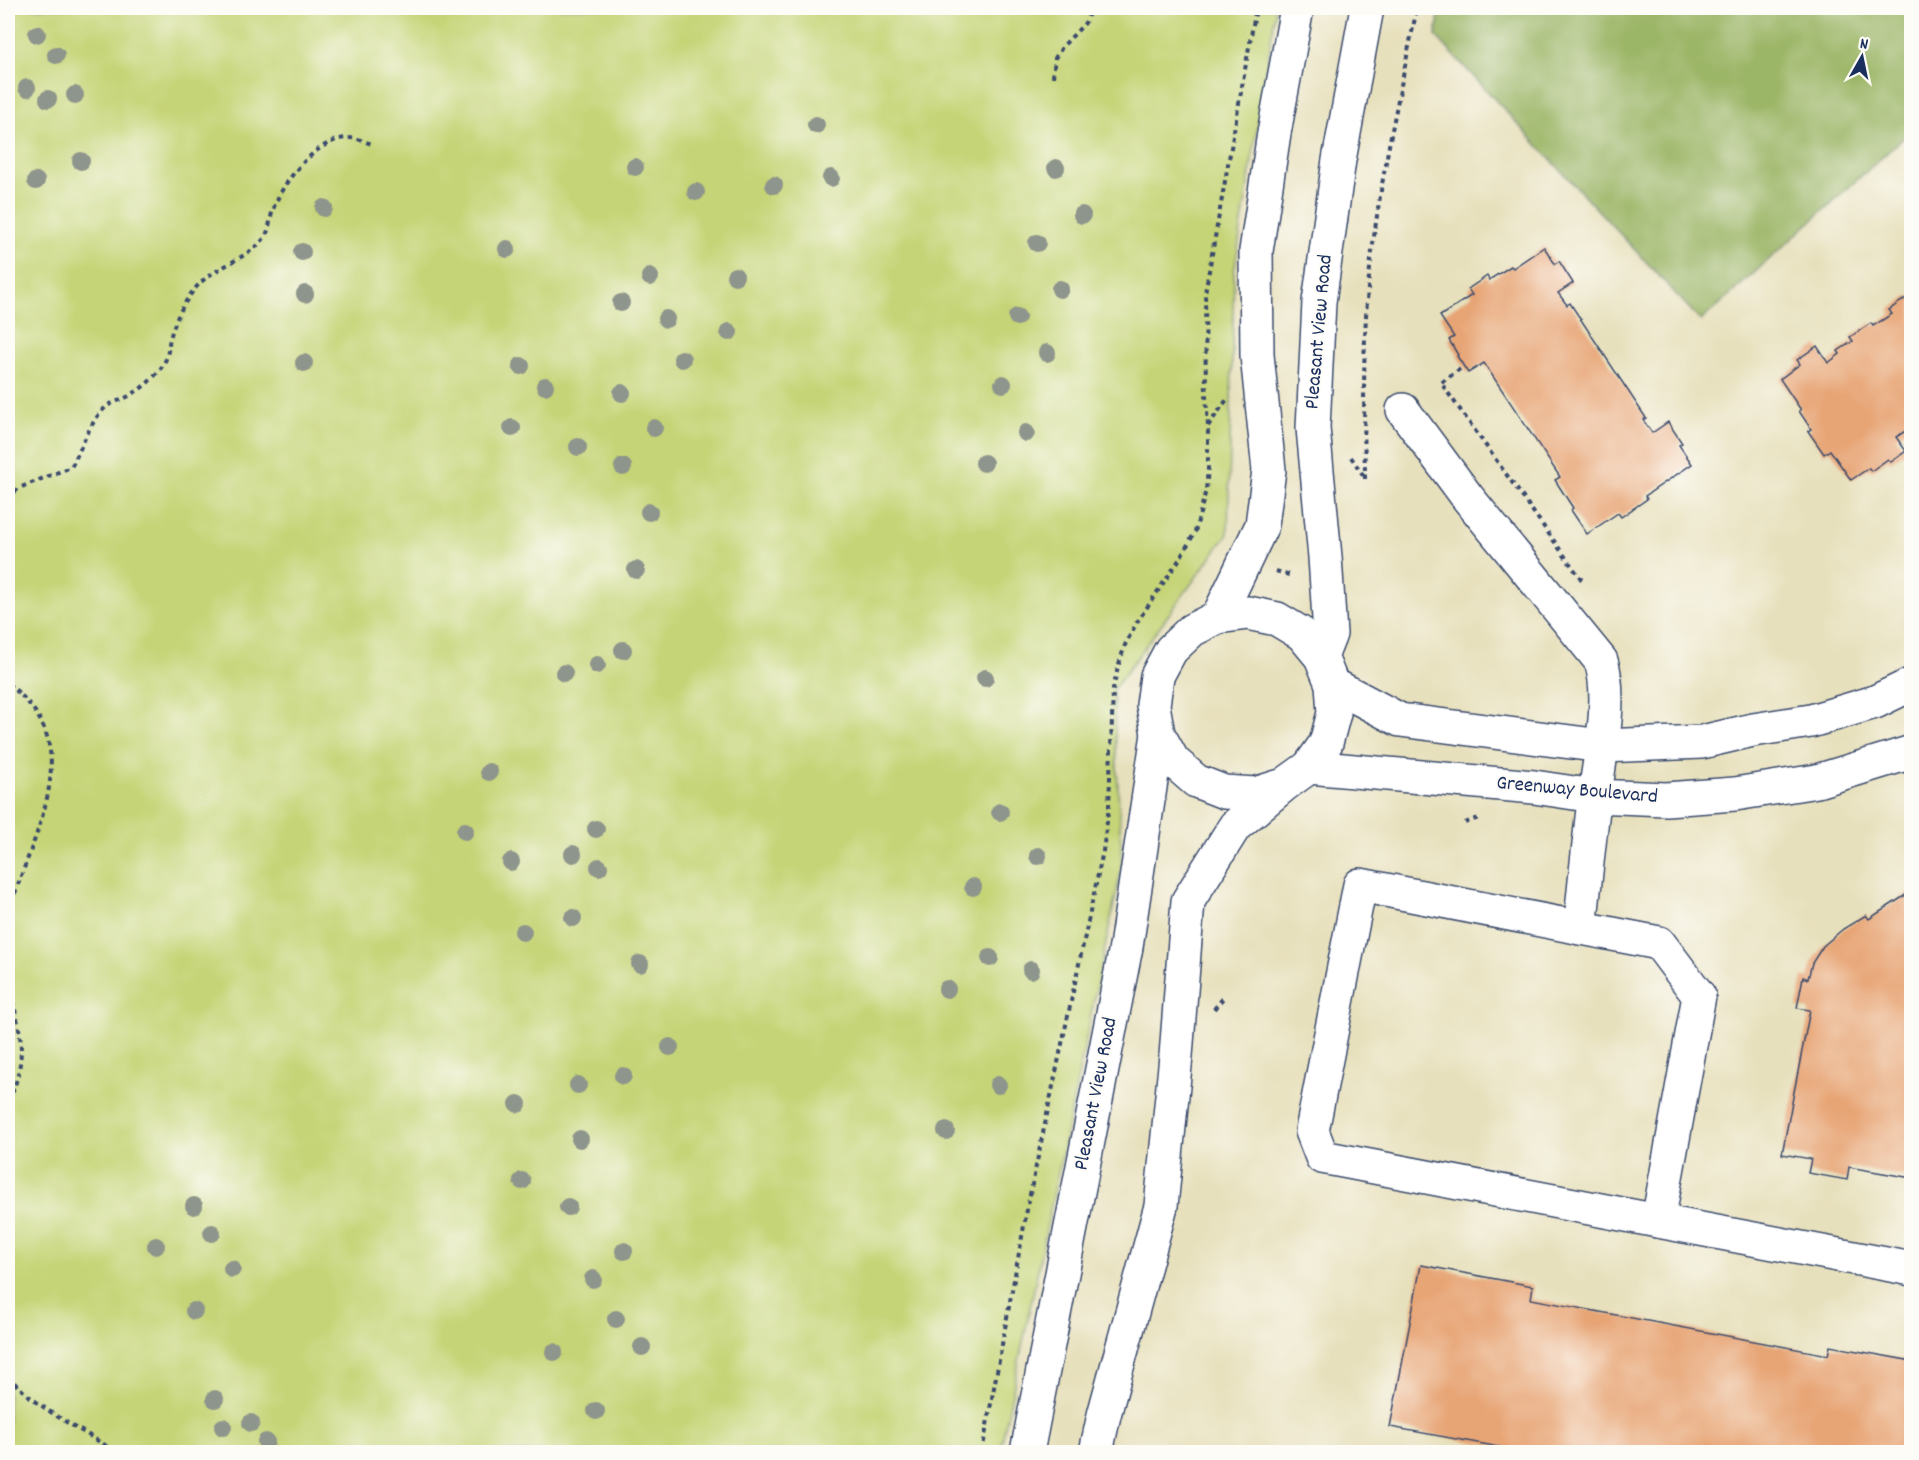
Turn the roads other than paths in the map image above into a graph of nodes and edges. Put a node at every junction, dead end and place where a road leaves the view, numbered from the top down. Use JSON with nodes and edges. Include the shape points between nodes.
{"nodes":[{"id":1,"x":1297,"y":8,"type":"edge"},
{"id":2,"x":1366,"y":8,"type":"edge"},
{"id":3,"x":1403,"y":410,"type":"dead end"},
{"id":4,"x":1218,"y":617,"type":"junction"},
{"id":5,"x":1327,"y":670,"type":"junction"},
{"id":6,"x":1911,"y":684,"type":"edge"},
{"id":7,"x":1158,"y":734,"type":"junction"},
{"id":8,"x":1602,"y":746,"type":"junction"},
{"id":9,"x":1911,"y":752,"type":"edge"},
{"id":10,"x":1296,"y":776,"type":"junction"},
{"id":11,"x":1594,"y":796,"type":"junction"},
{"id":12,"x":1580,"y":928,"type":"junction"},
{"id":13,"x":1658,"y":1221,"type":"junction"},
{"id":14,"x":1911,"y":1269,"type":"edge"},
{"id":15,"x":1027,"y":1452,"type":"edge"},
{"id":16,"x":1096,"y":1452,"type":"edge"}],
"edges":[{"from":1,"to":4,"type":"main road","via":[[1256,250],[1257,355],[1269,470],[1262,525]]},
{"from":2,"to":5,"type":"main road","name":"Pleasant View Road","via":[[1319,302],[1313,428],[1330,634]]},
{"from":3,"to":8,"type":"main road","via":[[1468,498],[1601,661],[1605,674]]},
{"from":4,"to":5,"type":"main road","via":[[1248,613],[1277,619],[1302,634]]},
{"from":4,"to":7,"type":"main road","via":[[1192,630],[1178,643],[1157,676],[1153,705]]},
{"from":5,"to":8,"type":"main road","via":[[1400,720]]},
{"from":5,"to":10,"type":"main road","via":[[1334,714],[1329,733],[1326,742]]},
{"from":6,"to":8,"type":"main road","via":[[1875,702],[1811,721],[1702,742]]},
{"from":7,"to":10,"type":"main road","via":[[1173,761],[1196,781],[1224,792],[1255,794]]},
{"from":7,"to":15,"type":"main road","name":"Pleasant View Road","via":[[1126,947]]},
{"from":8,"to":11,"type":"main road"},
{"from":9,"to":11,"type":"main road","name":"Greenway Boulevard","via":[[1817,781],[1735,794],[1666,799]]},
{"from":10,"to":11,"type":"main road","name":"Greenway Boulevard","via":[[1534,787]]},
{"from":10,"to":16,"type":"main road","via":[[1235,826],[1188,901],[1161,1206]]},
{"from":11,"to":12,"type":"main road"},
{"from":12,"to":13,"type":"main road","via":[[1659,943],[1699,996]]},
{"from":12,"to":13,"type":"main road","via":[[1360,885],[1312,1131],[1322,1157]]},
{"from":13,"to":14,"type":"main road"}]}
